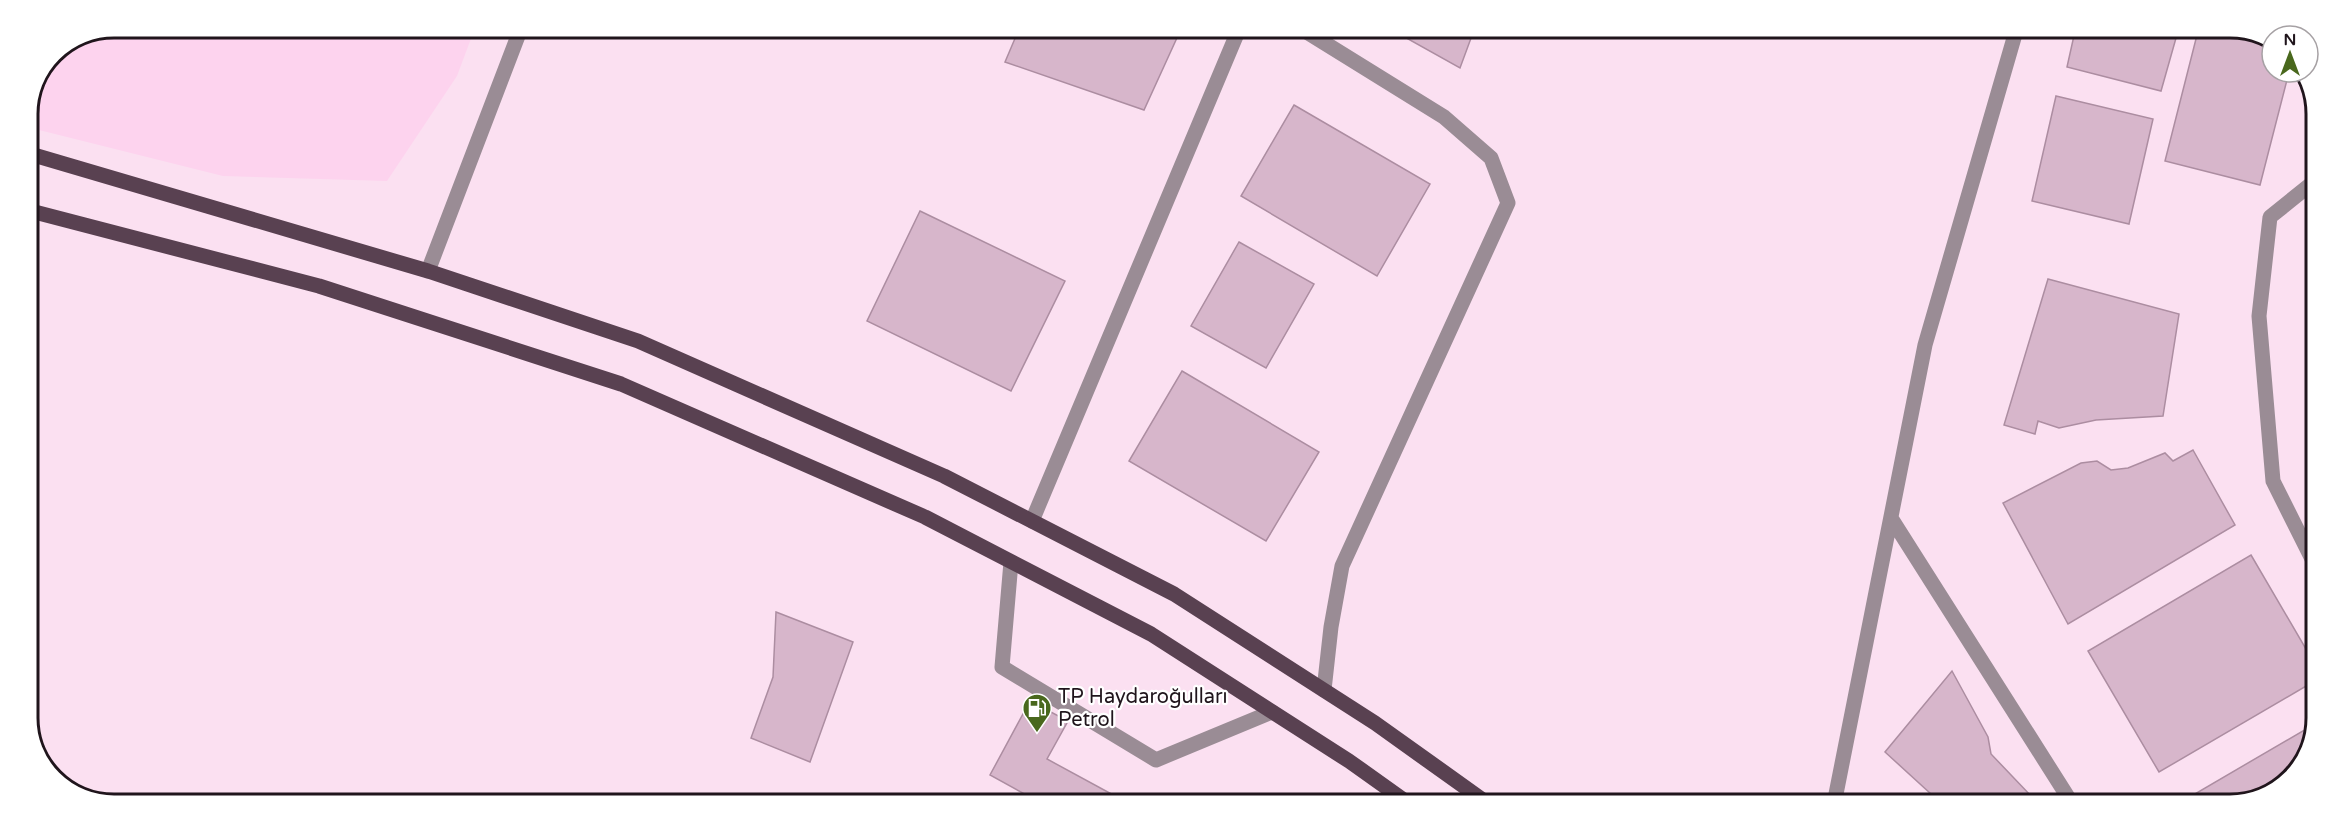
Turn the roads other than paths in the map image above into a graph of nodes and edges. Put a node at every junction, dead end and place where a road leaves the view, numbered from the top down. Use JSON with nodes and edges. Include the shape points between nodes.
{"nodes":[{"id":1,"x":517,"y":38,"type":"edge"},
{"id":2,"x":1235,"y":38,"type":"edge"},
{"id":3,"x":1315,"y":38,"type":"edge"},
{"id":4,"x":2014,"y":38,"type":"edge"},
{"id":5,"x":38,"y":156,"type":"edge"},
{"id":6,"x":2306,"y":188,"type":"edge"},
{"id":7,"x":38,"y":213,"type":"edge"},
{"id":8,"x":428,"y":271,"type":"junction"},
{"id":9,"x":1890,"y":518,"type":"junction"},
{"id":10,"x":1032,"y":521,"type":"junction"},
{"id":11,"x":2306,"y":547,"type":"edge"},
{"id":12,"x":1011,"y":562,"type":"junction"},
{"id":13,"x":1324,"y":690,"type":"junction"},
{"id":14,"x":1272,"y":712,"type":"junction"},
{"id":15,"x":1395,"y":794,"type":"edge"},
{"id":16,"x":1474,"y":794,"type":"edge"},
{"id":17,"x":1836,"y":794,"type":"edge"},
{"id":18,"x":2066,"y":794,"type":"edge"}],
"edges":[{"from":1,"to":8,"type":"street"},
{"from":2,"to":10,"type":"street"},
{"from":3,"to":13,"type":"street","via":[[1444,117],[1491,158],[1508,203],[1342,566]]},
{"from":4,"to":9,"type":"street","via":[[1925,345]]},
{"from":5,"to":8,"type":"main road"},
{"from":6,"to":11,"type":"street","via":[[2270,217],[2259,316],[2273,481]]},
{"from":7,"to":12,"type":"main road","via":[[319,286],[621,384],[925,517]]},
{"from":8,"to":10,"type":"main road","via":[[638,341],[944,476]]},
{"from":9,"to":17,"type":"street"},
{"from":9,"to":18,"type":"street"},
{"from":10,"to":13,"type":"main road","via":[[1174,594]]},
{"from":12,"to":14,"type":"main road","via":[[1151,634]]},
{"from":12,"to":14,"type":"street","via":[[1002,666],[1156,760]]},
{"from":13,"to":16,"type":"main road"},
{"from":14,"to":15,"type":"main road"}]}
